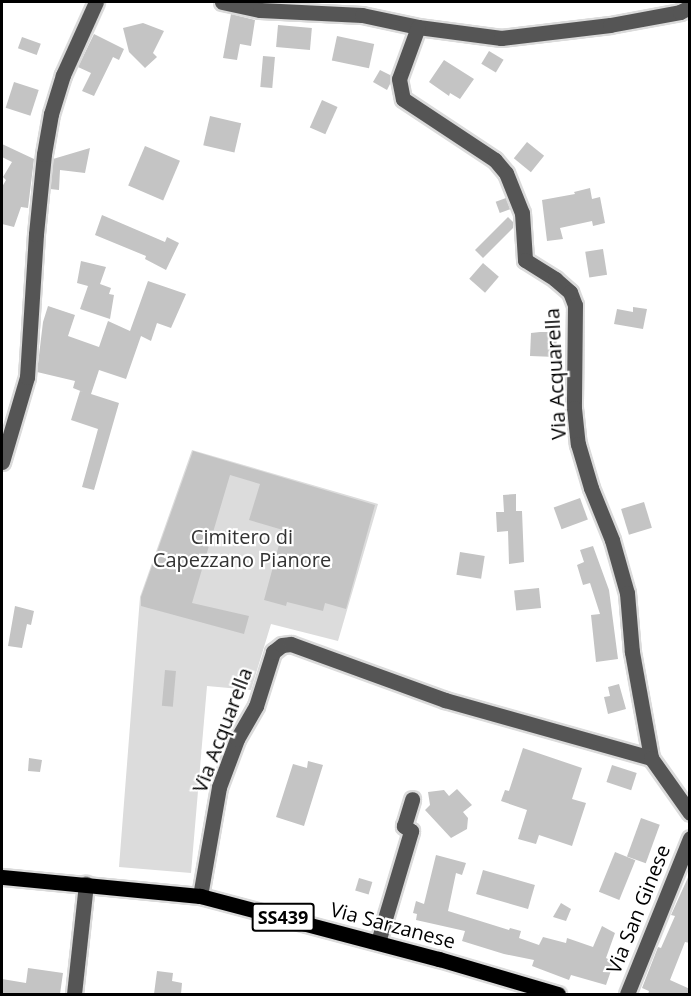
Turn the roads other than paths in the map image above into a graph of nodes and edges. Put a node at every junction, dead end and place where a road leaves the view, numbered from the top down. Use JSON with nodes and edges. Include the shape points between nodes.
{"nodes":[{"id":1,"x":96,"y":2,"type":"edge"},
{"id":2,"x":222,"y":2,"type":"edge"},
{"id":3,"x":690,"y":6,"type":"edge"},
{"id":4,"x":418,"y":27,"type":"junction"},
{"id":5,"x":2,"y":462,"type":"edge"},
{"id":6,"x":651,"y":758,"type":"junction"},
{"id":7,"x":412,"y":799,"type":"dead end"},
{"id":8,"x":690,"y":813,"type":"edge"},
{"id":9,"x":690,"y":838,"type":"edge"},
{"id":10,"x":2,"y":878,"type":"edge"},
{"id":11,"x":86,"y":884,"type":"junction"},
{"id":12,"x":200,"y":896,"type":"junction"},
{"id":13,"x":378,"y":942,"type":"junction"},
{"id":14,"x":74,"y":994,"type":"edge"},
{"id":15,"x":558,"y":994,"type":"edge"},
{"id":16,"x":627,"y":994,"type":"edge"}],
"edges":[{"from":1,"to":5,"type":"street","via":[[63,75],[51,114],[36,234],[27,377]]},
{"from":2,"to":4,"type":"street","via":[[260,9],[362,15]]},
{"from":3,"to":4,"type":"street","via":[[680,12],[610,25],[501,38]]},
{"from":4,"to":6,"type":"street","name":"Via Acquarella","via":[[399,79],[403,99],[495,160],[506,173],[522,213],[525,260],[570,292],[575,305],[574,408],[578,444],[627,593],[632,652]]},
{"from":6,"to":8,"type":"street","name":"Via Acquarella"},
{"from":6,"to":12,"type":"street","name":"Via Acquarella","via":[[445,700],[291,644],[282,645],[273,652],[256,706],[237,739],[219,787]]},
{"from":7,"to":13,"type":"street","via":[[404,826],[411,831]]},
{"from":9,"to":16,"type":"street","name":"Via San Ginese"},
{"from":10,"to":11,"type":"main road","name":"Via Sarzanese","number":"SS439"},
{"from":11,"to":12,"type":"main road","name":"Via Sarzanese","number":"SS439"},
{"from":11,"to":14,"type":"street"},
{"from":12,"to":13,"type":"main road","name":"Via Sarzanese","number":"SS439"},
{"from":13,"to":15,"type":"main road","name":"Via Sarzanese","number":"SS439"}]}
